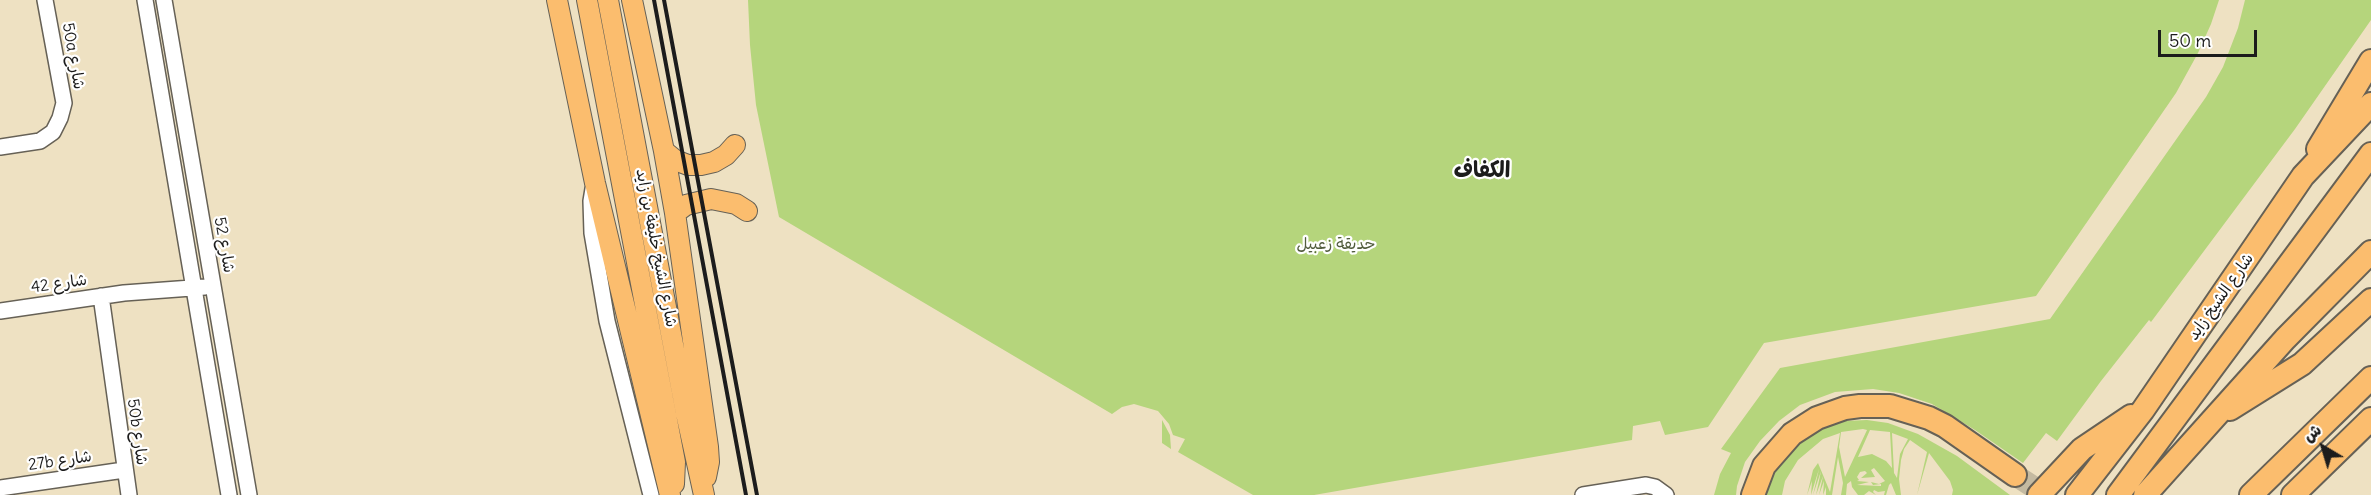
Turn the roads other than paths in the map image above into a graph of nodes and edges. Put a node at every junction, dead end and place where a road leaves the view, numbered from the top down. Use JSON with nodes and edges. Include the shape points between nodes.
{"nodes":[{"id":1,"x":45,"y":0,"type":"edge"},
{"id":2,"x":145,"y":0,"type":"edge"},
{"id":3,"x":164,"y":0,"type":"edge"},
{"id":4,"x":557,"y":0,"type":"edge"},
{"id":5,"x":587,"y":0,"type":"edge"},
{"id":6,"x":608,"y":0,"type":"edge"},
{"id":7,"x":632,"y":0,"type":"edge"},
{"id":8,"x":2371,"y":61,"type":"edge"},
{"id":9,"x":2371,"y":104,"type":"edge"},
{"id":10,"x":735,"y":145,"type":"dead end"},
{"id":11,"x":0,"y":147,"type":"edge"},
{"id":12,"x":664,"y":151,"type":"junction"},
{"id":13,"x":2371,"y":154,"type":"edge"},
{"id":14,"x":2303,"y":176,"type":"junction"},
{"id":15,"x":595,"y":183,"type":"junction"},
{"id":16,"x":747,"y":211,"type":"dead end"},
{"id":17,"x":675,"y":213,"type":"junction"},
{"id":18,"x":2371,"y":252,"type":"edge"},
{"id":19,"x":212,"y":280,"type":"junction"},
{"id":20,"x":194,"y":282,"type":"junction"},
{"id":21,"x":96,"y":297,"type":"junction"},
{"id":22,"x":2371,"y":300,"type":"edge"},
{"id":23,"x":0,"y":311,"type":"edge"},
{"id":24,"x":2371,"y":321,"type":"edge"},
{"id":25,"x":2302,"y":364,"type":"junction"},
{"id":26,"x":2371,"y":378,"type":"edge"},
{"id":27,"x":2143,"y":410,"type":"junction"},
{"id":28,"x":2216,"y":416,"type":"junction"},
{"id":29,"x":2371,"y":419,"type":"edge"},
{"id":30,"x":124,"y":470,"type":"junction"},
{"id":31,"x":2015,"y":475,"type":"tunnel mouth"},
{"id":32,"x":0,"y":488,"type":"edge"},
{"id":33,"x":649,"y":488,"type":"edge"},
{"id":34,"x":703,"y":490,"type":"edge"},
{"id":35,"x":129,"y":495,"type":"edge"},
{"id":36,"x":230,"y":495,"type":"edge"},
{"id":37,"x":249,"y":495,"type":"edge"},
{"id":38,"x":639,"y":495,"type":"edge"},
{"id":39,"x":670,"y":495,"type":"edge"},
{"id":40,"x":1583,"y":495,"type":"edge"},
{"id":41,"x":1666,"y":495,"type":"edge"},
{"id":42,"x":1752,"y":495,"type":"edge"},
{"id":43,"x":2038,"y":495,"type":"edge"},
{"id":44,"x":2077,"y":495,"type":"edge"},
{"id":45,"x":2118,"y":495,"type":"edge"},
{"id":46,"x":2145,"y":495,"type":"edge"},
{"id":47,"x":2251,"y":495,"type":"edge"},
{"id":48,"x":2293,"y":495,"type":"edge"}],
"edges":[{"from":1,"to":11,"type":"street","name":"50a شارع","via":[[64,103],[60,118],[53,132],[40,141]]},
{"from":2,"to":20,"type":"street"},
{"from":3,"to":19,"type":"street","name":"شارع 52"},
{"from":4,"to":15,"type":"main road"},
{"from":5,"to":39,"type":"main road","name":"شارع الشيخ خليفة بن زايد","via":[[675,462]]},
{"from":6,"to":34,"type":"main road","name":"شارع الشيخ خليفة بن زايد"},
{"from":7,"to":12,"type":"main road"},
{"from":8,"to":14,"type":"highway"},
{"from":9,"to":14,"type":"highway","name":"شارع الشيخ زايد"},
{"from":10,"to":12,"type":"main road","via":[[726,155],[701,165],[687,165]]},
{"from":12,"to":17,"type":"main road"},
{"from":13,"to":45,"type":"highway","name":"شارع الشيخ زايد"},
{"from":14,"to":27,"type":"highway","name":"شارع الشيخ زايد"},
{"from":15,"to":33,"type":"street","via":[[592,233],[607,321]]},
{"from":15,"to":39,"type":"main road"},
{"from":16,"to":17,"type":"main road","via":[[724,200],[711,199],[686,205]]},
{"from":17,"to":34,"type":"main road","via":[[709,455]]},
{"from":18,"to":28,"type":"highway"},
{"from":19,"to":20,"type":"street","name":"شارع 42"},
{"from":19,"to":37,"type":"street","name":"شارع 52"},
{"from":20,"to":21,"type":"street","name":"شارع 42","via":[[151,285]]},
{"from":20,"to":36,"type":"street"},
{"from":21,"to":23,"type":"street","name":"شارع 42"},
{"from":21,"to":30,"type":"street","name":"50b شارع","via":[[108,343]]},
{"from":22,"to":25,"type":"highway"},
{"from":24,"to":25,"type":"highway","via":[[2332,349]]},
{"from":25,"to":28,"type":"highway"},
{"from":26,"to":47,"type":"highway"},
{"from":27,"to":43,"type":"highway","via":[[2082,449]]},
{"from":27,"to":44,"type":"highway","name":"شارع الشيخ زايد"},
{"from":28,"to":46,"type":"highway"},
{"from":29,"to":48,"type":"highway"},
{"from":30,"to":32,"type":"street","name":"27b شارع"},
{"from":30,"to":35,"type":"street","name":"50b شارع"},
{"from":31,"to":42,"type":"highway","via":[[1929,418],[1890,406],[1860,406],[1817,418],[1792,434],[1764,466]]},
{"from":33,"to":38,"type":"street"},
{"from":40,"to":41,"type":"street","via":[[1646,485]]}]}
